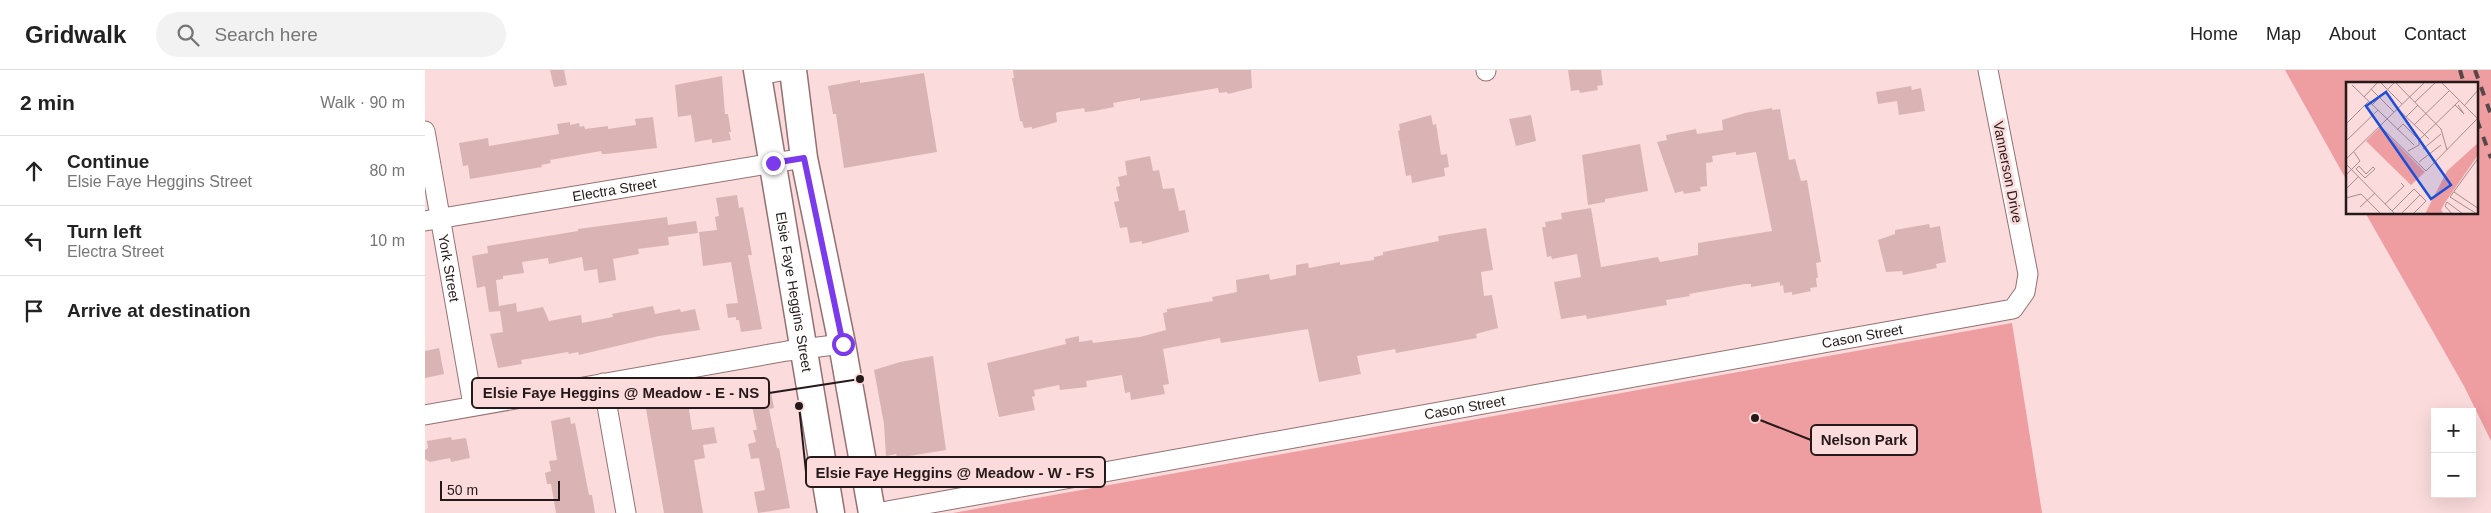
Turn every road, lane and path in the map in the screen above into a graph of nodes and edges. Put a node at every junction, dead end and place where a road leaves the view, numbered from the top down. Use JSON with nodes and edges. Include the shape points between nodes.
{"nodes":[{"id":1,"x":787,"y":70,"type":"edge"},
{"id":2,"x":793,"y":70,"type":"edge"},
{"id":3,"x":1988,"y":70,"type":"edge"},
{"id":4,"x":757,"y":72,"type":"edge"},
{"id":5,"x":425,"y":131,"type":"edge"},
{"id":6,"x":804,"y":158,"type":"junction"},
{"id":7,"x":773,"y":163,"type":"junction"},
{"id":8,"x":433,"y":220,"type":"edge"},
{"id":9,"x":2028,"y":274,"type":"joint"},
{"id":10,"x":843,"y":344,"type":"junction"},
{"id":11,"x":805,"y":348,"type":"junction"},
{"id":12,"x":603,"y":383,"type":"junction"},
{"id":13,"x":473,"y":405,"type":"junction"},
{"id":14,"x":425,"y":415,"type":"edge"},
{"id":15,"x":626,"y":513,"type":"edge"},
{"id":16,"x":831,"y":513,"type":"edge"},
{"id":17,"x":874,"y":513,"type":"edge"}],
"edges":[{"from":1,"to":4,"type":"street"},
{"from":2,"to":6,"type":"main road"},
{"from":3,"to":9,"type":"street","name":"Vannerson Drive"},
{"from":4,"to":7,"type":"main road","name":"Elsie Faye Heggins Street"},
{"from":5,"to":8,"type":"street","name":"York Street"},
{"from":6,"to":7,"type":"street","name":"Electra Street"},
{"from":6,"to":10,"type":"main road"},
{"from":7,"to":8,"type":"street","name":"Electra Street"},
{"from":7,"to":11,"type":"main road","name":"Elsie Faye Heggins Street"},
{"from":8,"to":13,"type":"street","name":"York Street"},
{"from":9,"to":17,"type":"street","name":"Cason Street","via":[[2025,292],[2013,309]]},
{"from":10,"to":11,"type":"street"},
{"from":10,"to":17,"type":"main road"},
{"from":11,"to":12,"type":"street"},
{"from":11,"to":16,"type":"main road","name":"Elsie Faye Heggins Street"},
{"from":12,"to":13,"type":"street"},
{"from":12,"to":15,"type":"street"},
{"from":13,"to":14,"type":"street"}]}
